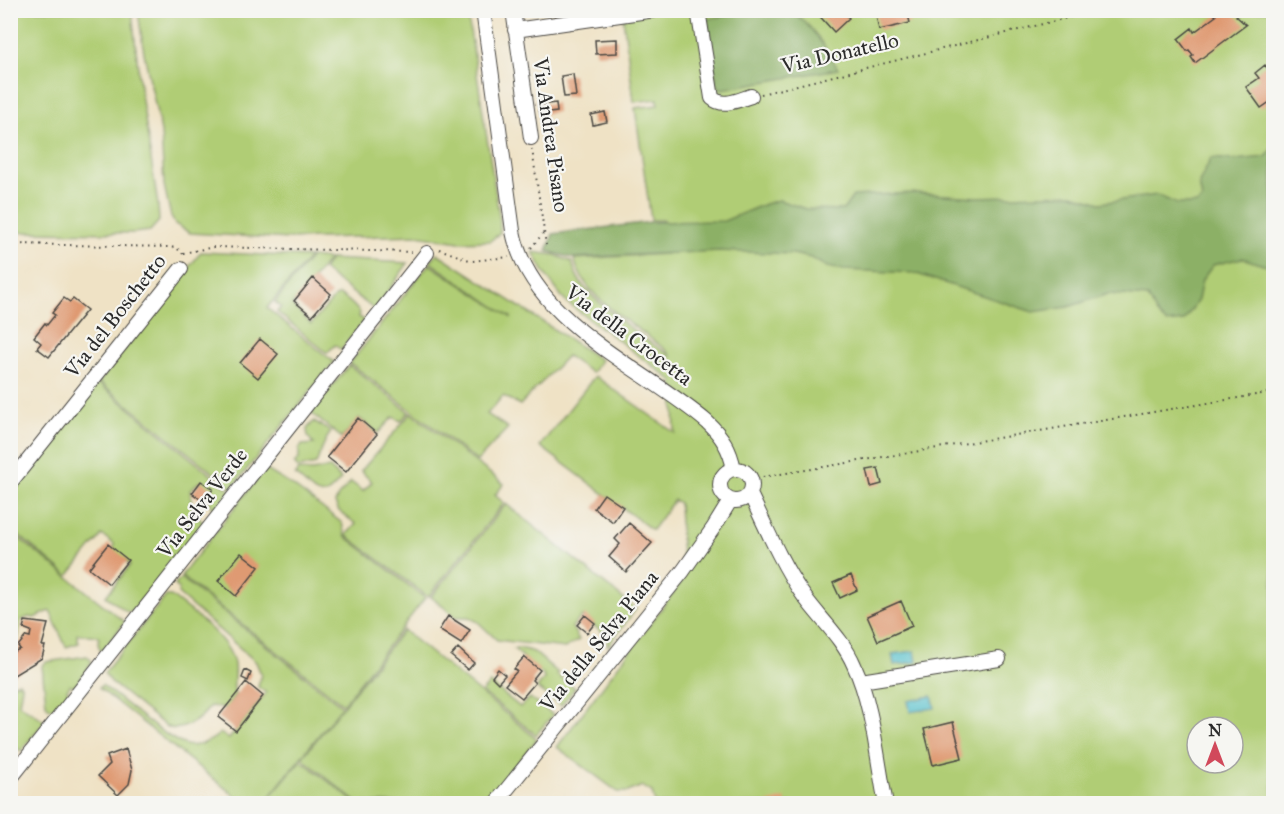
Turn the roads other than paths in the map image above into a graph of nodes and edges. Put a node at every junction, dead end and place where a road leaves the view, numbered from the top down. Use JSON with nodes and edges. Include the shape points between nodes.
{"nodes":[{"id":1,"x":483,"y":10,"type":"edge"},
{"id":2,"x":513,"y":10,"type":"edge"},
{"id":3,"x":656,"y":10,"type":"edge"},
{"id":4,"x":698,"y":10,"type":"edge"},
{"id":5,"x":515,"y":30,"type":"junction"},
{"id":6,"x":751,"y":96,"type":"road end"},
{"id":7,"x":531,"y":138,"type":"road end"},
{"id":8,"x":427,"y":253,"type":"road end"},
{"id":9,"x":181,"y":269,"type":"road end"},
{"id":10,"x":734,"y":469,"type":"junction"},
{"id":11,"x":10,"y":483,"type":"edge"},
{"id":12,"x":750,"y":494,"type":"junction"},
{"id":13,"x":730,"y":501,"type":"junction"},
{"id":14,"x":999,"y":659,"type":"dead end"},
{"id":15,"x":861,"y":681,"type":"junction"},
{"id":16,"x":10,"y":779,"type":"edge"},
{"id":17,"x":495,"y":804,"type":"edge"},
{"id":18,"x":886,"y":804,"type":"edge"}],
"edges":[{"from":1,"to":10,"type":"street","name":"Via della Crocetta","via":[[512,224],[519,253],[534,281],[560,314],[713,427],[727,447]]},
{"from":2,"to":5,"type":"street","name":"Via Andrea Pisano"},
{"from":3,"to":5,"type":"street","name":"Via Andrea Pisano"},
{"from":4,"to":6,"type":"street","via":[[712,98],[726,103]]},
{"from":5,"to":7,"type":"street","name":"Via Andrea Pisano"},
{"from":8,"to":16,"type":"street","name":"Via Selva Verde"},
{"from":9,"to":11,"type":"street","name":"Via del Boschetto"},
{"from":10,"to":12,"type":"street","via":[[744,471],[751,479]]},
{"from":10,"to":13,"type":"street","via":[[724,474],[720,483],[722,494]]},
{"from":12,"to":13,"type":"street","via":[[741,501]]},
{"from":12,"to":15,"type":"street","via":[[790,576],[846,649]]},
{"from":13,"to":17,"type":"street","name":"Via della Selva Piana","via":[[683,571]]},
{"from":14,"to":15,"type":"street"},
{"from":15,"to":18,"type":"street"}]}
